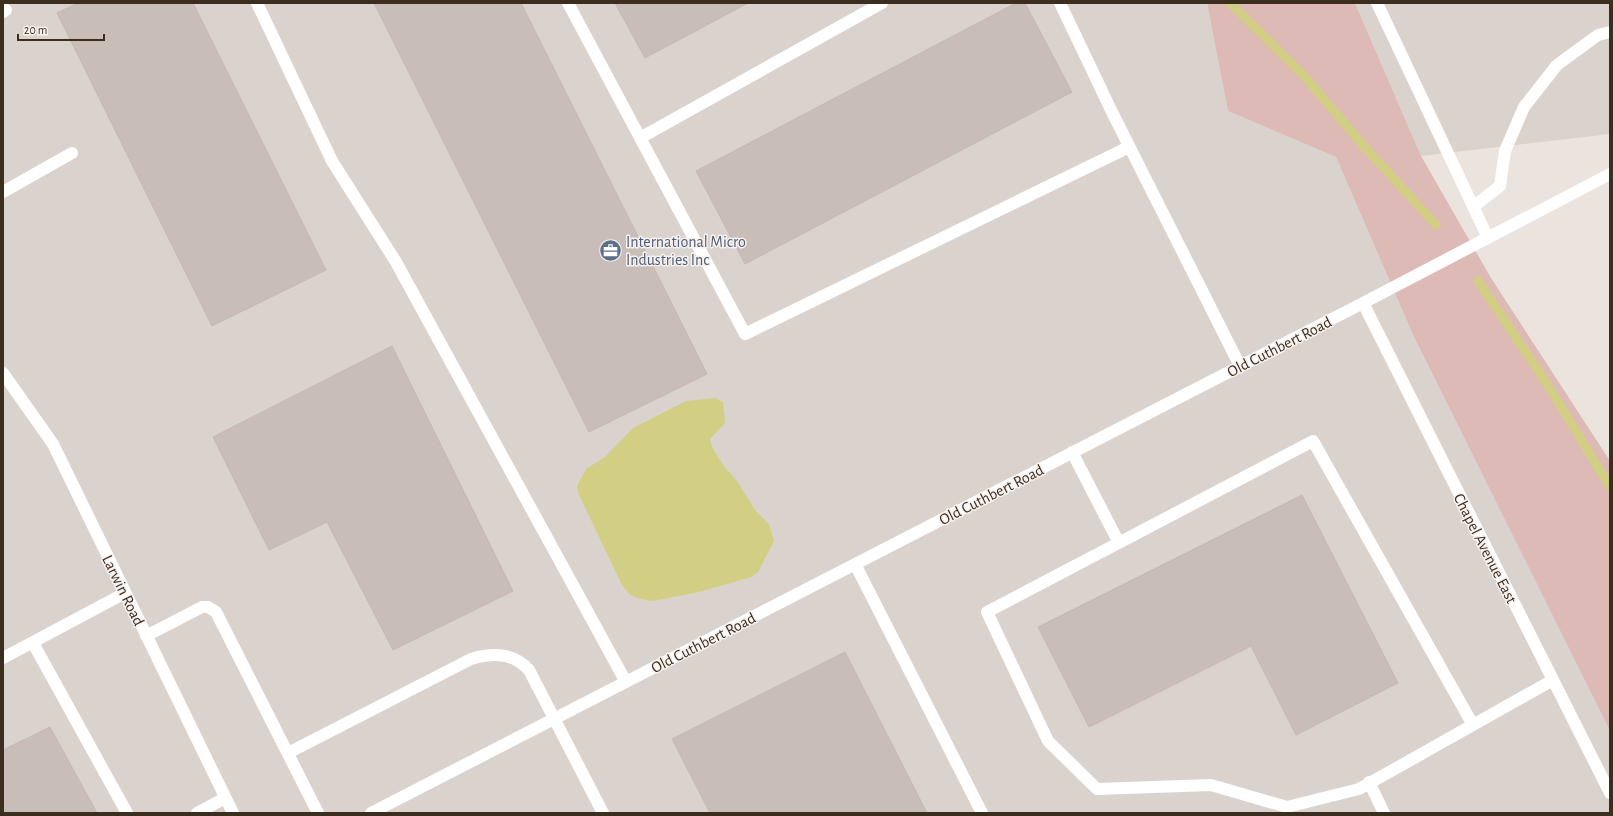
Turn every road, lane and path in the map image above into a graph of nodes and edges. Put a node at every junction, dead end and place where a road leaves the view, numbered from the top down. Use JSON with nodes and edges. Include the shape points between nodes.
{"nodes":[{"id":1,"x":257,"y":3,"type":"edge"},
{"id":2,"x":568,"y":3,"type":"edge"},
{"id":3,"x":882,"y":3,"type":"edge"},
{"id":4,"x":1060,"y":3,"type":"edge"},
{"id":5,"x":1377,"y":3,"type":"edge"},
{"id":6,"x":1610,"y":32,"type":"edge"},
{"id":7,"x":640,"y":138,"type":"junction"},
{"id":8,"x":1129,"y":147,"type":"junction"},
{"id":9,"x":72,"y":153,"type":"dead end"},
{"id":10,"x":1610,"y":174,"type":"edge"},
{"id":11,"x":3,"y":192,"type":"edge"},
{"id":12,"x":1473,"y":207,"type":"junction"},
{"id":13,"x":1488,"y":238,"type":"junction"},
{"id":14,"x":1362,"y":303,"type":"junction"},
{"id":15,"x":1240,"y":366,"type":"junction"},
{"id":16,"x":3,"y":373,"type":"edge"},
{"id":17,"x":1072,"y":452,"type":"junction"},
{"id":18,"x":1119,"y":543,"type":"junction"},
{"id":19,"x":856,"y":564,"type":"junction"},
{"id":20,"x":125,"y":592,"type":"junction"},
{"id":21,"x":146,"y":636,"type":"junction"},
{"id":22,"x":32,"y":642,"type":"junction"},
{"id":23,"x":3,"y":658,"type":"edge"},
{"id":24,"x":1553,"y":680,"type":"junction"},
{"id":25,"x":626,"y":682,"type":"junction"},
{"id":26,"x":554,"y":719,"type":"junction"},
{"id":27,"x":1473,"y":725,"type":"junction"},
{"id":28,"x":288,"y":753,"type":"junction"},
{"id":29,"x":1369,"y":782,"type":"junction"},
{"id":30,"x":1610,"y":793,"type":"edge"},
{"id":31,"x":225,"y":798,"type":"junction"},
{"id":32,"x":126,"y":813,"type":"edge"},
{"id":33,"x":197,"y":813,"type":"edge"},
{"id":34,"x":233,"y":813,"type":"edge"},
{"id":35,"x":318,"y":813,"type":"edge"},
{"id":36,"x":371,"y":813,"type":"edge"},
{"id":37,"x":603,"y":813,"type":"edge"},
{"id":38,"x":982,"y":813,"type":"edge"},
{"id":39,"x":1384,"y":813,"type":"edge"}],
"edges":[{"from":1,"to":25,"type":"street","via":[[332,161],[396,262]]},
{"from":2,"to":7,"type":"street"},
{"from":3,"to":7,"type":"street"},
{"from":4,"to":8,"type":"street"},
{"from":5,"to":12,"type":"street"},
{"from":6,"to":12,"type":"street","via":[[1598,35],[1557,65],[1524,107],[1505,151],[1500,186]]},
{"from":7,"to":8,"type":"street","via":[[745,334]]},
{"from":8,"to":15,"type":"street"},
{"from":9,"to":11,"type":"street"},
{"from":10,"to":13,"type":"street","name":"Old Cuthbert Road"},
{"from":12,"to":13,"type":"street"},
{"from":13,"to":14,"type":"street","name":"Old Cuthbert Road"},
{"from":14,"to":15,"type":"street","name":"Old Cuthbert Road"},
{"from":14,"to":24,"type":"street","name":"Chapel Avenue East"},
{"from":15,"to":17,"type":"street","name":"Old Cuthbert Road"},
{"from":16,"to":20,"type":"street","name":"Larwin Road","via":[[53,444]]},
{"from":17,"to":18,"type":"street"},
{"from":17,"to":19,"type":"street","name":"Old Cuthbert Road"},
{"from":18,"to":27,"type":"street","via":[[1314,441]]},
{"from":18,"to":29,"type":"street","via":[[987,612],[1048,741],[1097,789],[1211,785],[1287,807],[1359,788]]},
{"from":19,"to":25,"type":"street","name":"Old Cuthbert Road"},
{"from":19,"to":38,"type":"street"},
{"from":20,"to":21,"type":"street","name":"Larwin Road"},
{"from":20,"to":22,"type":"street"},
{"from":21,"to":28,"type":"street","via":[[202,607],[208,607],[216,612]]},
{"from":21,"to":31,"type":"street","name":"Larwin Road"},
{"from":22,"to":23,"type":"street"},
{"from":22,"to":32,"type":"street"},
{"from":24,"to":27,"type":"street"},
{"from":24,"to":30,"type":"street","name":"Chapel Avenue East"},
{"from":25,"to":26,"type":"street","name":"Old Cuthbert Road"},
{"from":26,"to":28,"type":"street","via":[[523,663],[512,658],[486,654],[471,659]]},
{"from":26,"to":36,"type":"street","name":"Old Cuthbert Road"},
{"from":26,"to":37,"type":"street"},
{"from":27,"to":29,"type":"street"},
{"from":28,"to":35,"type":"street"},
{"from":29,"to":39,"type":"street"},
{"from":31,"to":33,"type":"street"},
{"from":31,"to":34,"type":"street","name":"Larwin Road"}]}
